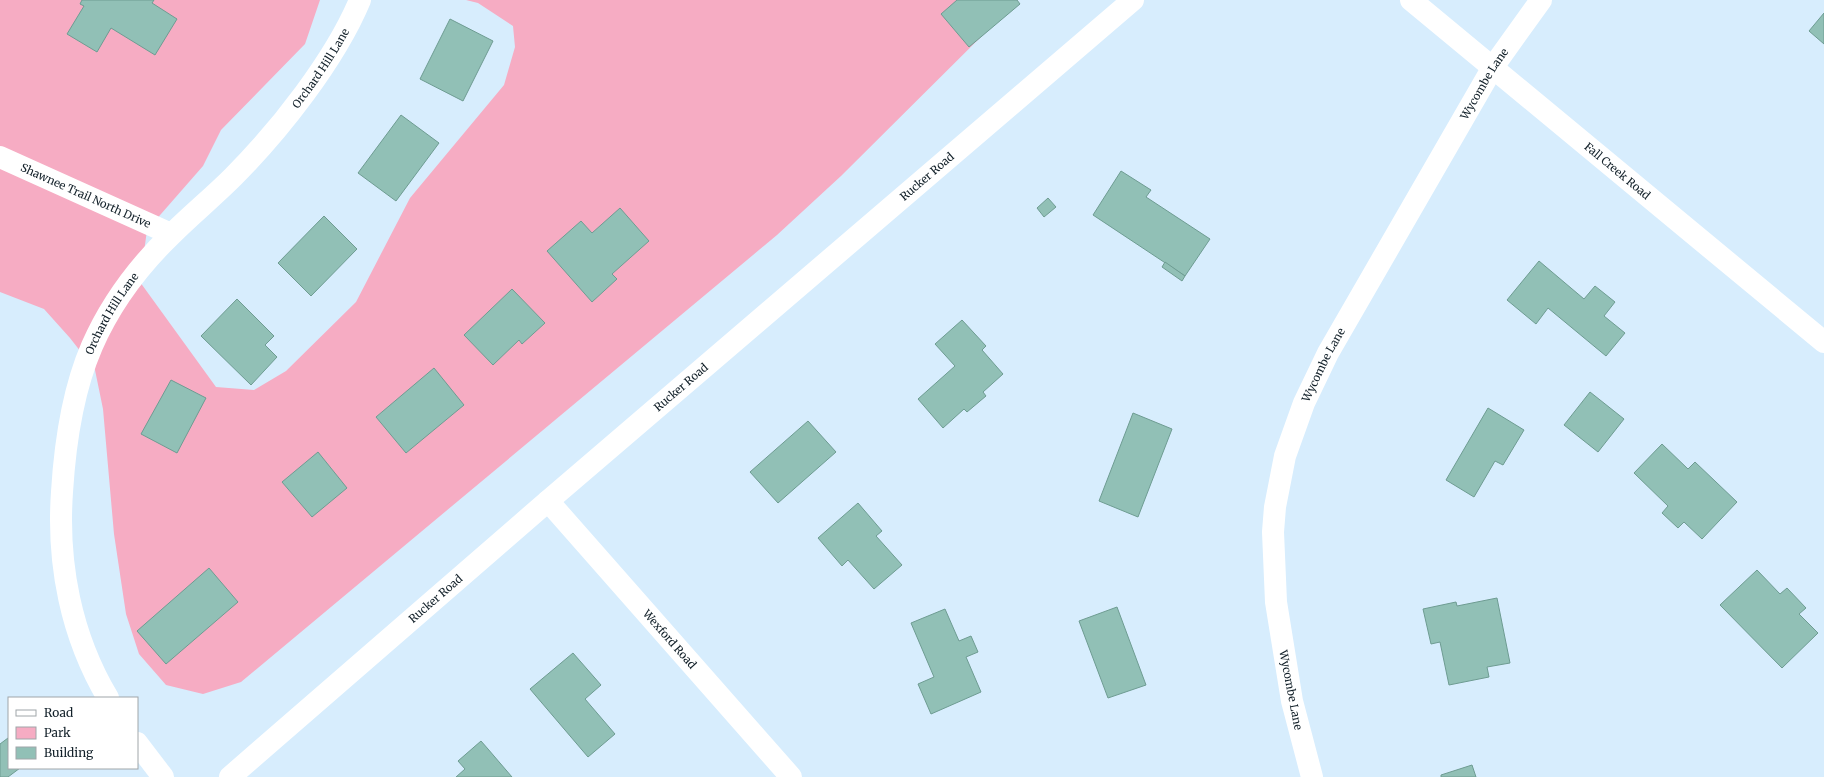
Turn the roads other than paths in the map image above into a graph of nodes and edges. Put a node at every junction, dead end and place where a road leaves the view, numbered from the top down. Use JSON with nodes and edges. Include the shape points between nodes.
{"nodes":[{"id":1,"x":360,"y":0,"type":"edge"},
{"id":2,"x":1133,"y":0,"type":"edge"},
{"id":3,"x":1411,"y":0,"type":"edge"},
{"id":4,"x":1541,"y":0,"type":"edge"},
{"id":5,"x":1493,"y":67,"type":"junction"},
{"id":6,"x":0,"y":157,"type":"edge"},
{"id":7,"x":172,"y":234,"type":"junction"},
{"id":8,"x":1824,"y":342,"type":"edge"},
{"id":9,"x":548,"y":501,"type":"junction"},
{"id":10,"x":107,"y":697,"type":"edge"},
{"id":11,"x":138,"y":744,"type":"edge"},
{"id":12,"x":163,"y":777,"type":"edge"},
{"id":13,"x":230,"y":777,"type":"edge"},
{"id":14,"x":791,"y":777,"type":"edge"},
{"id":15,"x":1312,"y":777,"type":"edge"}],
"edges":[{"from":1,"to":7,"type":"street","name":"Orchard Hill Lane","via":[[331,53],[270,138],[235,176]]},
{"from":2,"to":9,"type":"street","name":"Rucker Road"},
{"from":3,"to":5,"type":"street","name":"Fall Creek Road"},
{"from":4,"to":5,"type":"street","name":"Wycombe Lane"},
{"from":5,"to":8,"type":"street","name":"Fall Creek Road"},
{"from":5,"to":15,"type":"street","name":"Wycombe Lane","via":[[1318,371],[1285,456],[1273,532],[1276,602],[1292,701]]},
{"from":6,"to":7,"type":"street","name":"Shawnee Trail North Drive"},
{"from":7,"to":10,"type":"street","name":"Orchard Hill Lane","via":[[118,299],[98,335],[82,372],[70,423],[60,515],[65,581],[82,644]]},
{"from":9,"to":13,"type":"street","name":"Rucker Road"},
{"from":9,"to":14,"type":"street","name":"Wexford Road"},
{"from":11,"to":12,"type":"street"}]}
